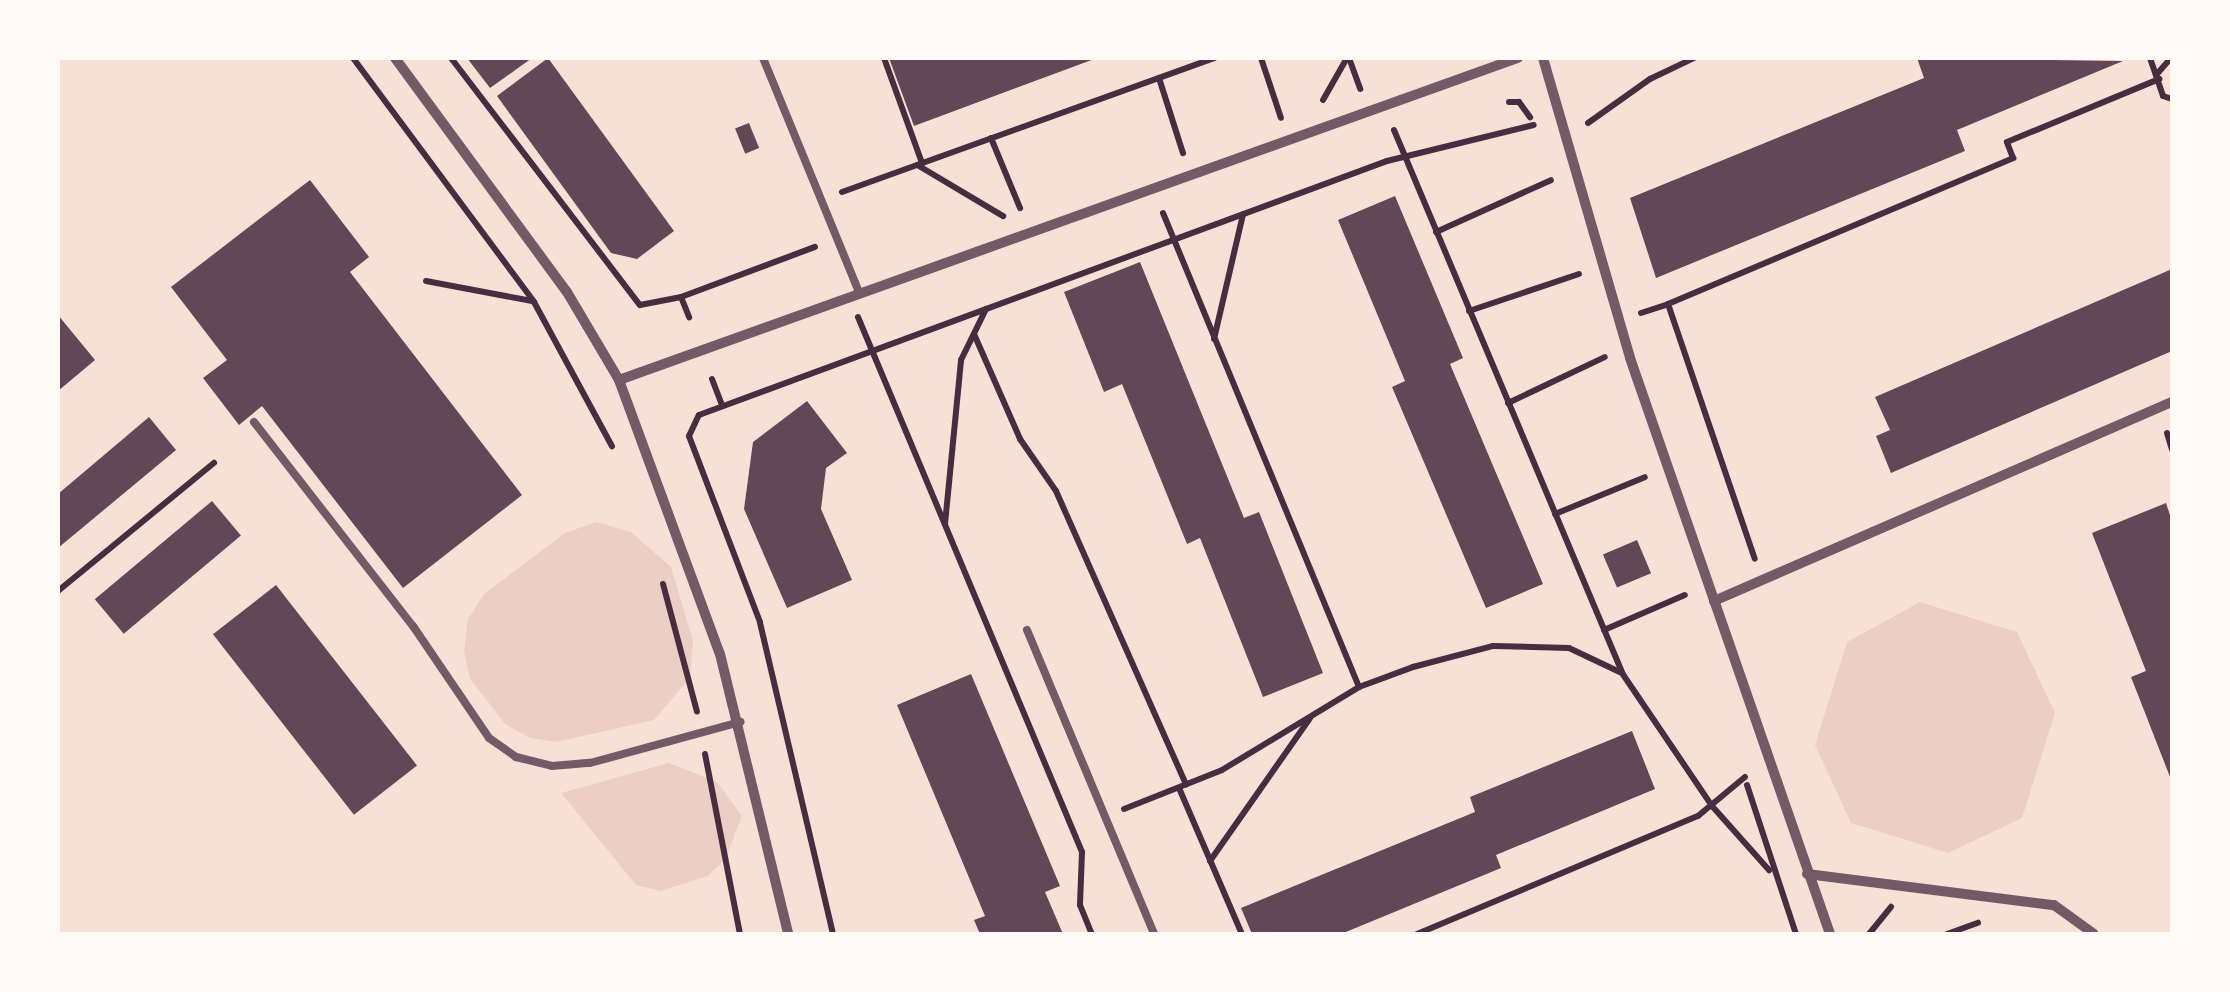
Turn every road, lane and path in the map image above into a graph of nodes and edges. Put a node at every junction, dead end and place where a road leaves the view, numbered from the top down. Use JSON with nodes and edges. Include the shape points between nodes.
{"nodes":[{"id":1,"x":352,"y":58,"type":"edge"},
{"id":2,"x":396,"y":58,"type":"edge"},
{"id":3,"x":451,"y":58,"type":"edge"},
{"id":4,"x":763,"y":58,"type":"edge"},
{"id":5,"x":884,"y":58,"type":"edge"},
{"id":6,"x":1215,"y":58,"type":"edge"},
{"id":7,"x":1261,"y":58,"type":"edge"},
{"id":8,"x":1518,"y":58,"type":"edge"},
{"id":9,"x":1543,"y":58,"type":"edge"},
{"id":10,"x":1694,"y":58,"type":"edge"},
{"id":11,"x":2150,"y":58,"type":"edge"},
{"id":12,"x":2170,"y":58,"type":"edge"},
{"id":13,"x":2158,"y":77,"type":"junction"},
{"id":14,"x":1159,"y":78,"type":"junction"},
{"id":15,"x":2172,"y":97,"type":"edge"},
{"id":16,"x":1385,"y":106,"type":"junction"},
{"id":17,"x":1534,"y":125,"type":"dead end"},
{"id":18,"x":990,"y":138,"type":"junction"},
{"id":19,"x":1587,"y":138,"type":"dead end"},
{"id":20,"x":1289,"y":140,"type":"junction"},
{"id":21,"x":1404,"y":157,"type":"junction"},
{"id":22,"x":920,"y":164,"type":"junction"},
{"id":23,"x":1191,"y":175,"type":"junction"},
{"id":24,"x":1552,"y":180,"type":"dead end"},
{"id":25,"x":1153,"y":189,"type":"junction"},
{"id":26,"x":822,"y":200,"type":"junction"},
{"id":27,"x":1244,"y":213,"type":"junction"},
{"id":28,"x":1031,"y":232,"type":"junction"},
{"id":29,"x":1436,"y":232,"type":"junction"},
{"id":30,"x":838,"y":238,"type":"junction"},
{"id":31,"x":1173,"y":239,"type":"junction"},
{"id":32,"x":1580,"y":274,"type":"dead end"},
{"id":33,"x":426,"y":281,"type":"dead end"},
{"id":34,"x":855,"y":296,"type":"junction"},
{"id":35,"x":681,"y":297,"type":"junction"},
{"id":36,"x":1633,"y":297,"type":"dead end"},
{"id":37,"x":539,"y":302,"type":"junction"},
{"id":38,"x":1668,"y":304,"type":"junction"},
{"id":39,"x":986,"y":308,"type":"junction"},
{"id":40,"x":1469,"y":311,"type":"junction"},
{"id":41,"x":689,"y":318,"type":"dead end"},
{"id":42,"x":974,"y":334,"type":"junction"},
{"id":43,"x":1214,"y":340,"type":"junction"},
{"id":44,"x":872,"y":349,"type":"junction"},
{"id":45,"x":1606,"y":356,"type":"dead end"},
{"id":46,"x":712,"y":379,"type":"dead end"},
{"id":47,"x":619,"y":380,"type":"junction"},
{"id":48,"x":2172,"y":402,"type":"edge"},
{"id":49,"x":720,"y":403,"type":"junction"},
{"id":50,"x":1508,"y":403,"type":"junction"},
{"id":51,"x":254,"y":422,"type":"dead end"},
{"id":52,"x":214,"y":462,"type":"dead end"},
{"id":53,"x":622,"y":464,"type":"dead end"},
{"id":54,"x":1646,"y":476,"type":"dead end"},
{"id":55,"x":1555,"y":514,"type":"junction"},
{"id":56,"x":944,"y":527,"type":"junction"},
{"id":57,"x":1774,"y":551,"type":"dead end"},
{"id":58,"x":659,"y":574,"type":"dead end"},
{"id":59,"x":58,"y":591,"type":"edge"},
{"id":60,"x":1685,"y":594,"type":"dead end"},
{"id":61,"x":1714,"y":602,"type":"junction"},
{"id":62,"x":1027,"y":630,"type":"dead end"},
{"id":63,"x":1604,"y":630,"type":"junction"},
{"id":64,"x":1622,"y":673,"type":"junction"},
{"id":65,"x":1359,"y":688,"type":"junction"},
{"id":66,"x":1312,"y":716,"type":"junction"},
{"id":67,"x":740,"y":722,"type":"junction"},
{"id":68,"x":702,"y":732,"type":"junction"},
{"id":69,"x":1745,"y":777,"type":"dead end"},
{"id":70,"x":1182,"y":786,"type":"junction"},
{"id":71,"x":1712,"y":806,"type":"junction"},
{"id":72,"x":1105,"y":817,"type":"junction"},
{"id":73,"x":1210,"y":861,"type":"junction"},
{"id":74,"x":1770,"y":870,"type":"dead end"},
{"id":75,"x":1807,"y":874,"type":"junction"},
{"id":76,"x":740,"y":934,"type":"edge"},
{"id":77,"x":788,"y":934,"type":"edge"},
{"id":78,"x":833,"y":934,"type":"edge"},
{"id":79,"x":1092,"y":934,"type":"edge"},
{"id":80,"x":1154,"y":934,"type":"edge"},
{"id":81,"x":1242,"y":934,"type":"edge"},
{"id":82,"x":1417,"y":934,"type":"edge"},
{"id":83,"x":1830,"y":934,"type":"edge"},
{"id":84,"x":2094,"y":934,"type":"edge"}],
"edges":[{"from":1,"to":37,"type":"path"},
{"from":2,"to":47,"type":"street","via":[[568,292]]},
{"from":3,"to":35,"type":"path","via":[[640,305]]},
{"from":4,"to":26,"type":"lane"},
{"from":5,"to":22,"type":"path"},
{"from":6,"to":14,"type":"path"},
{"from":7,"to":20,"type":"path"},
{"from":8,"to":16,"type":"street"},
{"from":9,"to":61,"type":"street","via":[[1630,358]]},
{"from":10,"to":19,"type":"path","via":[[1592,115]]},
{"from":11,"to":13,"type":"path"},
{"from":12,"to":13,"type":"path"},
{"from":13,"to":15,"type":"path","via":[[2163,96]]},
{"from":13,"to":38,"type":"path","via":[[2007,142],[2013,158]]},
{"from":14,"to":18,"type":"path"},
{"from":14,"to":23,"type":"path"},
{"from":16,"to":20,"type":"street"},
{"from":16,"to":21,"type":"path"},
{"from":17,"to":21,"type":"path"},
{"from":18,"to":22,"type":"path"},
{"from":18,"to":28,"type":"path"},
{"from":20,"to":23,"type":"street"},
{"from":21,"to":27,"type":"path"},
{"from":21,"to":29,"type":"path"},
{"from":22,"to":26,"type":"path"},
{"from":22,"to":28,"type":"path"},
{"from":23,"to":25,"type":"street"},
{"from":24,"to":29,"type":"path"},
{"from":25,"to":28,"type":"street"},
{"from":25,"to":31,"type":"path"},
{"from":26,"to":30,"type":"lane"},
{"from":27,"to":31,"type":"path"},
{"from":27,"to":43,"type":"path"},
{"from":28,"to":34,"type":"street"},
{"from":29,"to":40,"type":"path"},
{"from":30,"to":34,"type":"lane"},
{"from":30,"to":35,"type":"path"},
{"from":31,"to":39,"type":"path"},
{"from":31,"to":43,"type":"path"},
{"from":32,"to":40,"type":"path"},
{"from":33,"to":37,"type":"path"},
{"from":34,"to":44,"type":"path"},
{"from":34,"to":47,"type":"street"},
{"from":35,"to":41,"type":"path"},
{"from":36,"to":38,"type":"path","via":[[1638,314]]},
{"from":37,"to":53,"type":"path"},
{"from":38,"to":57,"type":"path","via":[[1756,559]]},
{"from":39,"to":42,"type":"path"},
{"from":39,"to":44,"type":"path"},
{"from":40,"to":50,"type":"path"},
{"from":42,"to":56,"type":"path","via":[[961,360]]},
{"from":42,"to":70,"type":"path","via":[[1020,439],[1056,491]]},
{"from":43,"to":65,"type":"path"},
{"from":44,"to":49,"type":"path"},
{"from":44,"to":56,"type":"path"},
{"from":45,"to":50,"type":"path"},
{"from":46,"to":49,"type":"path"},
{"from":47,"to":67,"type":"street","via":[[700,591]]},
{"from":48,"to":61,"type":"street"},
{"from":49,"to":78,"type":"path","via":[[699,414],[689,436],[760,622]]},
{"from":50,"to":55,"type":"path"},
{"from":51,"to":68,"type":"lane","via":[[413,626],[489,738],[516,757],[552,766],[590,763]]},
{"from":52,"to":59,"type":"path"},
{"from":54,"to":55,"type":"path"},
{"from":55,"to":63,"type":"path"},
{"from":56,"to":79,"type":"path","via":[[1082,852],[1080,905]]},
{"from":58,"to":68,"type":"path"},
{"from":60,"to":63,"type":"path"},
{"from":61,"to":75,"type":"street"},
{"from":62,"to":72,"type":"lane"},
{"from":63,"to":64,"type":"path"},
{"from":64,"to":65,"type":"path","via":[[1569,648],[1493,646]]},
{"from":64,"to":71,"type":"path"},
{"from":65,"to":66,"type":"path"},
{"from":66,"to":70,"type":"path"},
{"from":66,"to":73,"type":"path"},
{"from":67,"to":68,"type":"lane"},
{"from":67,"to":77,"type":"street"},
{"from":68,"to":76,"type":"path"},
{"from":69,"to":71,"type":"path"},
{"from":70,"to":72,"type":"path"},
{"from":70,"to":73,"type":"path"},
{"from":71,"to":74,"type":"path"},
{"from":71,"to":82,"type":"path"},
{"from":72,"to":80,"type":"lane"},
{"from":73,"to":81,"type":"path"},
{"from":75,"to":83,"type":"street"},
{"from":75,"to":84,"type":"street","via":[[2054,905]]}]}
